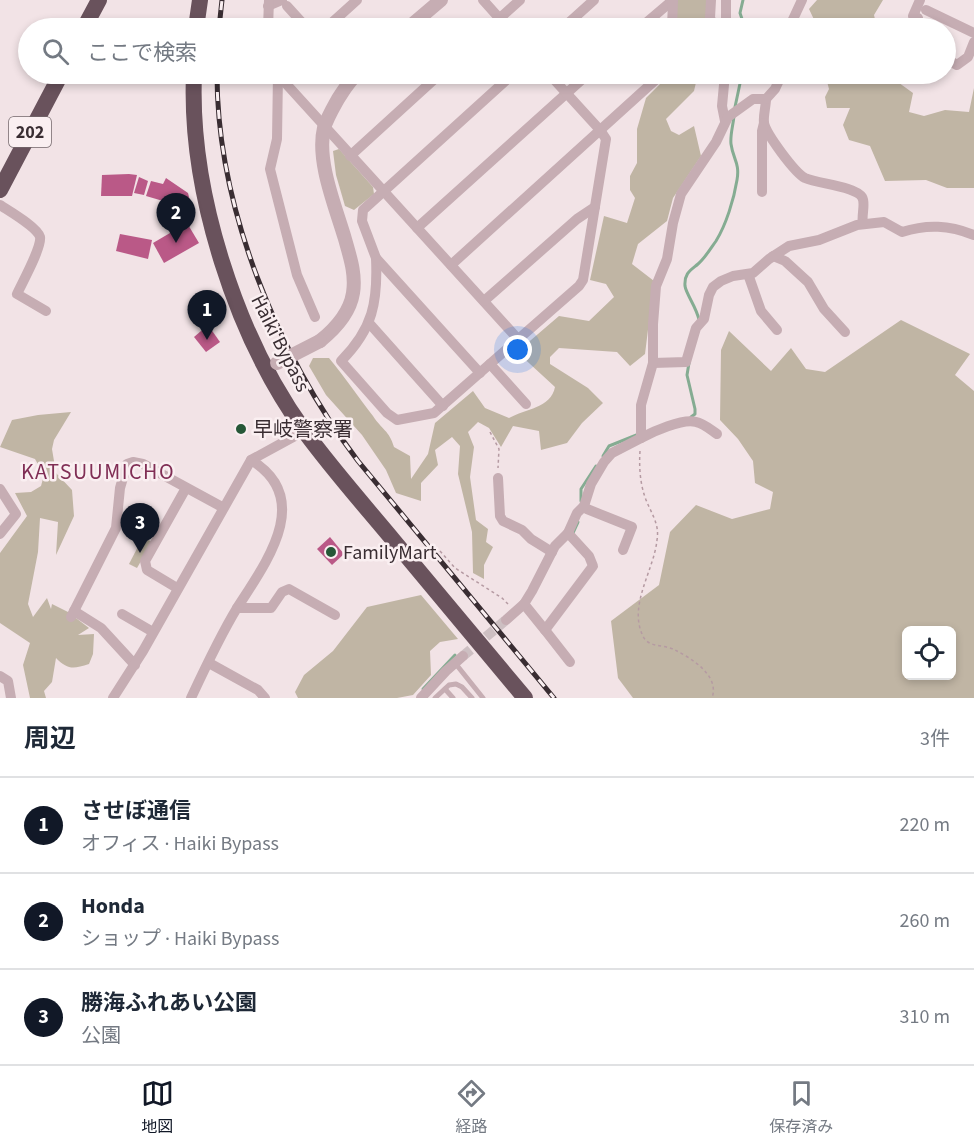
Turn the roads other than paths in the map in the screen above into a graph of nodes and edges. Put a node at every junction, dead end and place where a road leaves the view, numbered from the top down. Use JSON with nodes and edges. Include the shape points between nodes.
{"nodes":[{"id":1,"x":99,"y":0,"type":"edge"},
{"id":2,"x":200,"y":0,"type":"edge"},
{"id":3,"x":357,"y":0,"type":"edge"},
{"id":4,"x":441,"y":0,"type":"edge"},
{"id":5,"x":483,"y":0,"type":"edge"},
{"id":6,"x":520,"y":0,"type":"edge"},
{"id":7,"x":594,"y":0,"type":"edge"},
{"id":8,"x":673,"y":0,"type":"edge"},
{"id":9,"x":711,"y":0,"type":"edge"},
{"id":10,"x":726,"y":0,"type":"edge"},
{"id":11,"x":802,"y":0,"type":"edge"},
{"id":12,"x":920,"y":0,"type":"edge"},
{"id":13,"x":268,"y":3,"type":"edge"},
{"id":14,"x":285,"y":3,"type":"edge"},
{"id":15,"x":926,"y":10,"type":"dead end"},
{"id":16,"x":89,"y":18,"type":"edge"},
{"id":17,"x":197,"y":18,"type":"edge"},
{"id":18,"x":298,"y":18,"type":"edge"},
{"id":19,"x":337,"y":18,"type":"edge"},
{"id":20,"x":420,"y":18,"type":"edge"},
{"id":21,"x":499,"y":18,"type":"edge"},
{"id":22,"x":501,"y":18,"type":"edge"},
{"id":23,"x":574,"y":18,"type":"edge"},
{"id":24,"x":652,"y":18,"type":"edge"},
{"id":25,"x":672,"y":18,"type":"edge"},
{"id":26,"x":710,"y":18,"type":"edge"},
{"id":27,"x":726,"y":18,"type":"edge"},
{"id":28,"x":794,"y":18,"type":"edge"},
{"id":29,"x":918,"y":18,"type":"edge"},
{"id":30,"x":943,"y":18,"type":"edge"},
{"id":31,"x":956,"y":24,"type":"edge"},
{"id":32,"x":974,"y":33,"type":"edge"},
{"id":33,"x":974,"y":42,"type":"edge"},
{"id":34,"x":956,"y":64,"type":"edge"},
{"id":35,"x":56,"y":84,"type":"edge"},
{"id":36,"x":195,"y":84,"type":"edge"},
{"id":37,"x":278,"y":84,"type":"edge"},
{"id":38,"x":286,"y":84,"type":"edge"},
{"id":39,"x":348,"y":84,"type":"edge"},
{"id":40,"x":429,"y":84,"type":"edge"},
{"id":41,"x":502,"y":84,"type":"edge"},
{"id":42,"x":558,"y":84,"type":"edge"},
{"id":43,"x":576,"y":84,"type":"edge"},
{"id":44,"x":651,"y":84,"type":"edge"},
{"id":45,"x":724,"y":84,"type":"edge"},
{"id":46,"x":778,"y":84,"type":"edge"},
{"id":47,"x":566,"y":92,"type":"junction"},
{"id":48,"x":766,"y":99,"type":"junction"},
{"id":49,"x":726,"y":119,"type":"junction"},
{"id":50,"x":764,"y":123,"type":"junction"},
{"id":51,"x":324,"y":128,"type":"junction"},
{"id":52,"x":600,"y":130,"type":"junction"},
{"id":53,"x":350,"y":156,"type":"junction"},
{"id":54,"x":383,"y":192,"type":"junction"},
{"id":55,"x":762,"y":192,"type":"dead end"},
{"id":56,"x":1,"y":204,"type":"edge"},
{"id":57,"x":596,"y":207,"type":"junction"},
{"id":58,"x":863,"y":224,"type":"junction"},
{"id":59,"x":417,"y":228,"type":"junction"},
{"id":60,"x":974,"y":235,"type":"edge"},
{"id":61,"x":773,"y":256,"type":"junction"},
{"id":62,"x":376,"y":258,"type":"junction"},
{"id":63,"x":451,"y":265,"type":"junction"},
{"id":64,"x":748,"y":274,"type":"junction"},
{"id":65,"x":484,"y":301,"type":"junction"},
{"id":66,"x":46,"y":311,"type":"dead end"},
{"id":67,"x":315,"y":317,"type":"dead end"},
{"id":68,"x":369,"y":323,"type":"junction"},
{"id":69,"x":777,"y":330,"type":"dead end"},
{"id":70,"x":846,"y":332,"type":"dead end"},
{"id":71,"x":518,"y":339,"type":"junction"},
{"id":72,"x":653,"y":363,"type":"junction"},
{"id":73,"x":490,"y":364,"type":"junction"},
{"id":74,"x":272,"y":366,"type":"junction"},
{"id":75,"x":480,"y":373,"type":"junction"},
{"id":76,"x":526,"y":404,"type":"dead end"},
{"id":77,"x":443,"y":406,"type":"junction"},
{"id":78,"x":304,"y":431,"type":"junction"},
{"id":79,"x":717,"y":434,"type":"dead end"},
{"id":80,"x":641,"y":438,"type":"junction"},
{"id":81,"x":250,"y":460,"type":"junction"},
{"id":82,"x":498,"y":478,"type":"road end"},
{"id":83,"x":186,"y":488,"type":"junction"},
{"id":84,"x":0,"y":489,"type":"edge"},
{"id":85,"x":4,"y":502,"type":"edge"},
{"id":86,"x":222,"y":507,"type":"junction"},
{"id":87,"x":580,"y":510,"type":"junction"},
{"id":88,"x":0,"y":534,"type":"edge"},
{"id":89,"x":571,"y":536,"type":"junction"},
{"id":90,"x":623,"y":550,"type":"dead end"},
{"id":91,"x":552,"y":552,"type":"junction"},
{"id":92,"x":177,"y":588,"type":"junction"},
{"id":93,"x":524,"y":604,"type":"junction"},
{"id":94,"x":237,"y":608,"type":"junction"},
{"id":95,"x":122,"y":614,"type":"dead end"},
{"id":96,"x":335,"y":615,"type":"dead end"},
{"id":97,"x":506,"y":620,"type":"tunnel mouth"},
{"id":98,"x":545,"y":630,"type":"junction"},
{"id":99,"x":153,"y":632,"type":"junction"},
{"id":100,"x":459,"y":660,"type":"joint"},
{"id":101,"x":570,"y":662,"type":"dead end"},
{"id":102,"x":209,"y":663,"type":"junction"},
{"id":103,"x":135,"y":664,"type":"junction"},
{"id":104,"x":0,"y":676,"type":"edge"},
{"id":105,"x":445,"y":689,"type":"junction"},
{"id":106,"x":10,"y":698,"type":"edge"},
{"id":107,"x":113,"y":698,"type":"edge"},
{"id":108,"x":191,"y":698,"type":"edge"},
{"id":109,"x":265,"y":698,"type":"edge"},
{"id":110,"x":421,"y":698,"type":"edge"},
{"id":111,"x":435,"y":698,"type":"edge"},
{"id":112,"x":453,"y":698,"type":"edge"},
{"id":113,"x":472,"y":698,"type":"edge"},
{"id":114,"x":483,"y":698,"type":"edge"},
{"id":115,"x":525,"y":698,"type":"edge"}],
"edges":[{"from":1,"to":16,"type":"highway"},
{"from":2,"to":17,"type":"highway"},
{"from":3,"to":19,"type":"street"},
{"from":4,"to":20,"type":"street"},
{"from":5,"to":21,"type":"street"},
{"from":6,"to":22,"type":"street"},
{"from":7,"to":23,"type":"street"},
{"from":8,"to":24,"type":"street"},
{"from":8,"to":25,"type":"street"},
{"from":9,"to":26,"type":"street"},
{"from":10,"to":27,"type":"street"},
{"from":11,"to":28,"type":"street"},
{"from":12,"to":29,"type":"street","via":[[913,15]]},
{"from":13,"to":14,"type":"street"},
{"from":14,"to":18,"type":"street"},
{"from":15,"to":30,"type":"street"},
{"from":31,"to":32,"type":"street"},
{"from":33,"to":34,"type":"street","via":[[968,57]]},
{"from":35,"to":56,"type":"highway","number":"202"},
{"from":36,"to":74,"type":"highway","name":"Haiki Bypass","via":[[202,184],[230,286]]},
{"from":37,"to":67,"type":"street","via":[[277,139],[270,169],[297,275]]},
{"from":38,"to":51,"type":"street"},
{"from":39,"to":51,"type":"street"},
{"from":40,"to":53,"type":"street"},
{"from":41,"to":54,"type":"street"},
{"from":42,"to":47,"type":"street"},
{"from":43,"to":47,"type":"street"},
{"from":44,"to":52,"type":"street"},
{"from":45,"to":49,"type":"street","via":[[722,106]]},
{"from":46,"to":48,"type":"street"},
{"from":47,"to":52,"type":"street"},
{"from":47,"to":59,"type":"street"},
{"from":48,"to":49,"type":"street","via":[[753,99]]},
{"from":48,"to":50,"type":"street"},
{"from":49,"to":72,"type":"street","via":[[716,142],[681,194],[667,259],[656,286]]},
{"from":50,"to":55,"type":"street"},
{"from":50,"to":58,"type":"street","via":[[777,148],[799,174],[861,195]]},
{"from":51,"to":53,"type":"street"},
{"from":51,"to":74,"type":"street","bridge":true,"via":[[328,180],[354,272],[353,295],[343,316],[321,341]]},
{"from":52,"to":57,"type":"street","via":[[606,139]]},
{"from":52,"to":63,"type":"street"},
{"from":53,"to":54,"type":"street"},
{"from":54,"to":59,"type":"street"},
{"from":54,"to":62,"type":"street","via":[[363,210],[362,221]]},
{"from":56,"to":66,"type":"street","via":[[40,237],[39,249],[17,294]]},
{"from":57,"to":65,"type":"street","via":[[577,219]]},
{"from":57,"to":71,"type":"street","via":[[583,280]]},
{"from":58,"to":60,"type":"street","via":[[889,223],[902,232],[936,226]]},
{"from":58,"to":61,"type":"street","via":[[789,246]]},
{"from":59,"to":63,"type":"street"},
{"from":61,"to":64,"type":"street"},
{"from":61,"to":70,"type":"street","via":[[785,261],[807,282],[824,309]]},
{"from":62,"to":68,"type":"street","via":[[377,293]]},
{"from":62,"to":75,"type":"street"},
{"from":63,"to":65,"type":"street"},
{"from":64,"to":69,"type":"street","via":[[762,311]]},
{"from":64,"to":72,"type":"street","via":[[733,276],[713,287],[686,362]]},
{"from":65,"to":71,"type":"street"},
{"from":68,"to":77,"type":"street"},
{"from":68,"to":77,"type":"street","via":[[341,361],[379,404],[397,420],[434,413]]},
{"from":71,"to":73,"type":"street"},
{"from":72,"to":80,"type":"street","via":[[641,405]]},
{"from":73,"to":75,"type":"street"},
{"from":73,"to":76,"type":"street"},
{"from":74,"to":78,"type":"highway","name":"Haiki Bypass"},
{"from":75,"to":77,"type":"street"},
{"from":78,"to":81,"type":"street"},
{"from":78,"to":115,"type":"highway","name":"Haiki Bypass"},
{"from":79,"to":80,"type":"street","via":[[692,421]]},
{"from":80,"to":87,"type":"street","via":[[612,453],[604,462]]},
{"from":81,"to":86,"type":"street"},
{"from":81,"to":94,"type":"street","via":[[276,486],[281,521],[269,558]]},
{"from":82,"to":91,"type":"street","via":[[503,521]]},
{"from":83,"to":86,"type":"street"},
{"from":83,"to":92,"type":"street","via":[[146,561],[147,570]]},
{"from":83,"to":103,"type":"street","via":[[143,464],[127,464],[116,528],[72,614],[102,628]]},
{"from":84,"to":85,"type":"street"},
{"from":85,"to":88,"type":"street","via":[[16,514]]},
{"from":86,"to":92,"type":"street"},
{"from":87,"to":89,"type":"street"},
{"from":87,"to":90,"type":"street","via":[[632,527]]},
{"from":89,"to":91,"type":"street"},
{"from":89,"to":98,"type":"street","via":[[592,560],[592,566]]},
{"from":91,"to":93,"type":"street"},
{"from":92,"to":99,"type":"street"},
{"from":93,"to":97,"type":"street"},
{"from":93,"to":98,"type":"street"},
{"from":94,"to":96,"type":"street","via":[[271,608],[282,592],[289,590]]},
{"from":94,"to":102,"type":"street"},
{"from":95,"to":99,"type":"street"},
{"from":98,"to":101,"type":"street"},
{"from":99,"to":103,"type":"street"},
{"from":100,"to":110,"type":"street"},
{"from":100,"to":114,"type":"lane"},
{"from":102,"to":108,"type":"street"},
{"from":102,"to":109,"type":"street","via":[[258,690]]},
{"from":103,"to":107,"type":"street"},
{"from":104,"to":106,"type":"street","via":[[8,681]]},
{"from":105,"to":111,"type":"lane"},
{"from":105,"to":112,"type":"lane"},
{"from":105,"to":113,"type":"lane","via":[[456,684]]}]}
